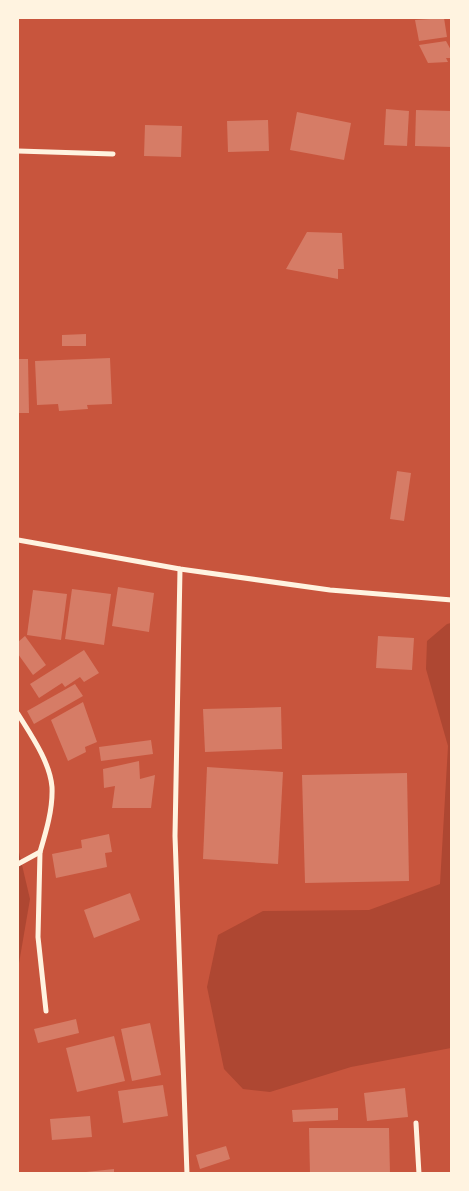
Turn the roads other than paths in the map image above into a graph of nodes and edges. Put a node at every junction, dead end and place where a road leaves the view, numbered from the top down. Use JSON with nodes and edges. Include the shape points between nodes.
{"nodes":[{"id":1,"x":18,"y":150,"type":"edge"},
{"id":2,"x":113,"y":154,"type":"dead end"},
{"id":3,"x":18,"y":540,"type":"edge"},
{"id":4,"x":180,"y":569,"type":"junction"},
{"id":5,"x":451,"y":599,"type":"edge"},
{"id":6,"x":18,"y":714,"type":"edge"},
{"id":7,"x":40,"y":852,"type":"junction"},
{"id":8,"x":18,"y":864,"type":"edge"},
{"id":9,"x":46,"y":1011,"type":"dead end"},
{"id":10,"x":416,"y":1123,"type":"dead end"},
{"id":11,"x":187,"y":1174,"type":"edge"},
{"id":12,"x":419,"y":1174,"type":"edge"}],
"edges":[{"from":1,"to":2,"type":"street"},
{"from":3,"to":4,"type":"street"},
{"from":4,"to":5,"type":"street","via":[[330,590]]},
{"from":4,"to":11,"type":"street","via":[[174,836]]},
{"from":6,"to":7,"type":"street","via":[[44,758],[52,787],[49,821]]},
{"from":7,"to":8,"type":"street"},
{"from":7,"to":9,"type":"street","via":[[38,937]]},
{"from":10,"to":12,"type":"street"}]}
